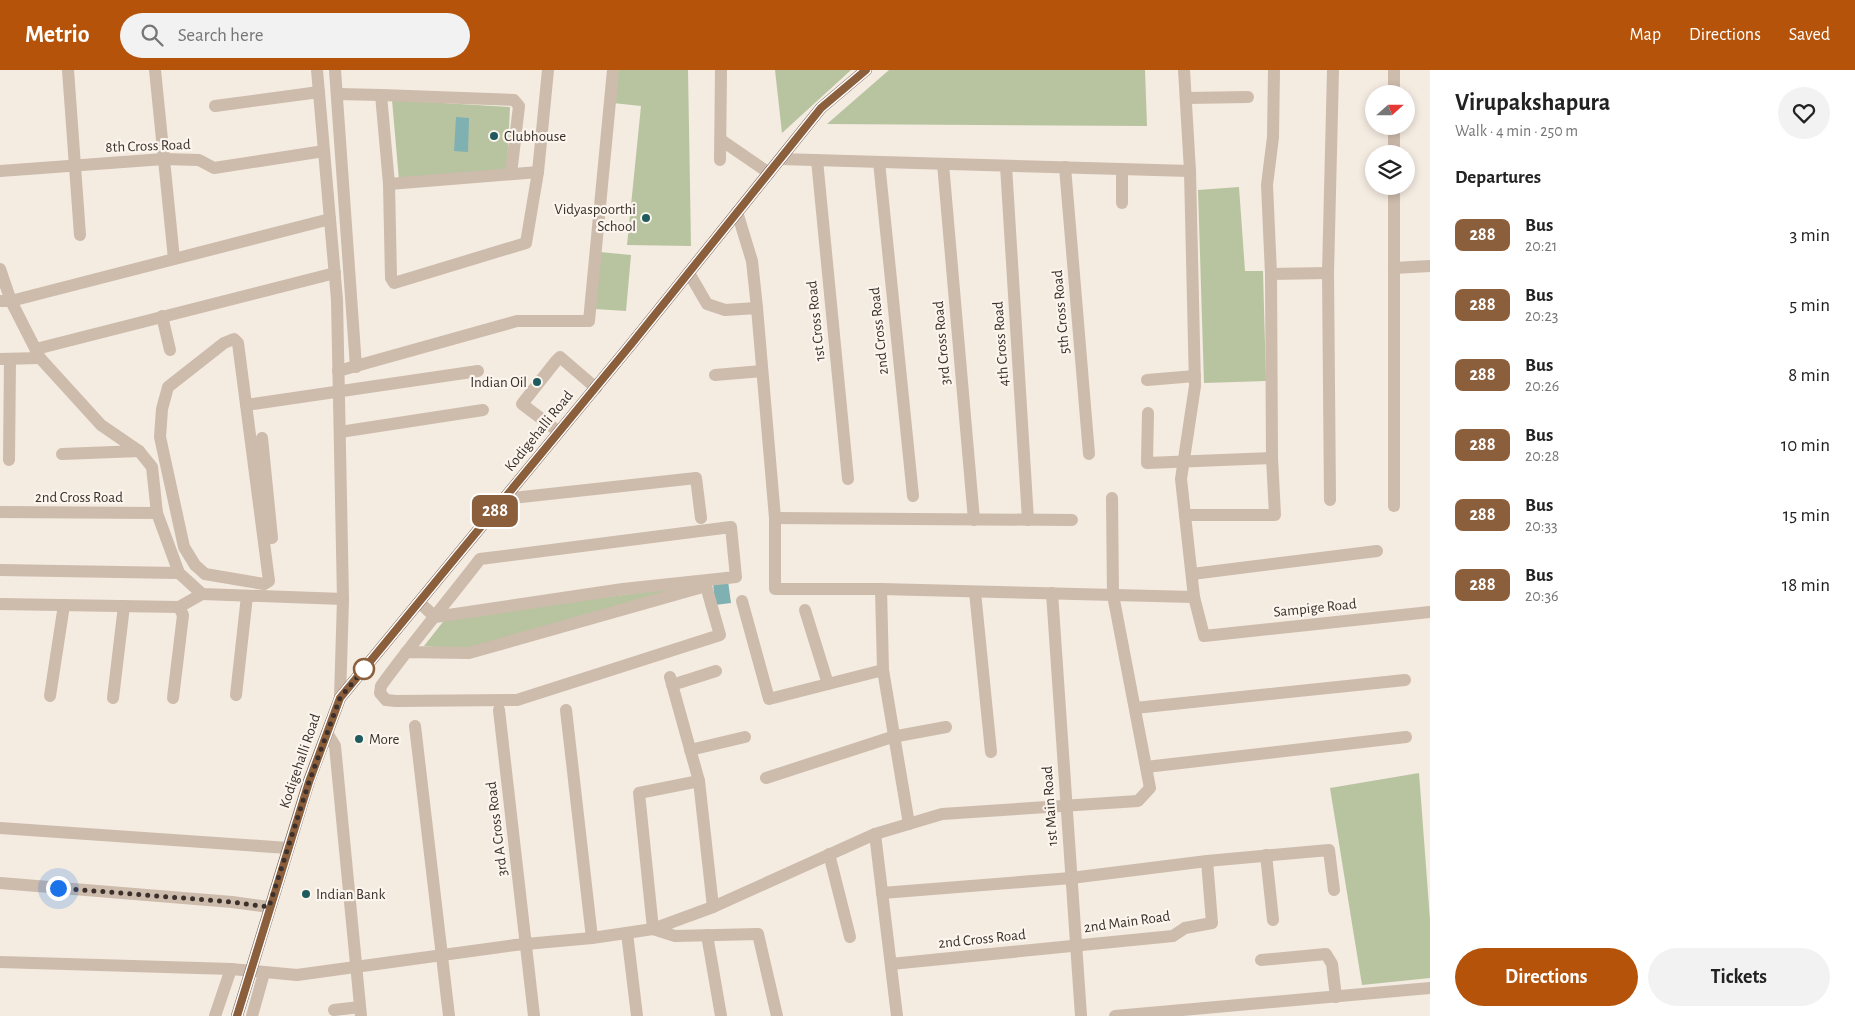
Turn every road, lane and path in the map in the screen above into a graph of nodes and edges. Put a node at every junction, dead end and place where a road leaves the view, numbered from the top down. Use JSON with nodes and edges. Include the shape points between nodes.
{"nodes":[{"id":1,"x":68,"y":70,"type":"edge"},
{"id":2,"x":155,"y":70,"type":"edge"},
{"id":3,"x":317,"y":70,"type":"edge"},
{"id":4,"x":336,"y":70,"type":"edge"},
{"id":5,"x":548,"y":70,"type":"edge"},
{"id":6,"x":614,"y":70,"type":"edge"},
{"id":7,"x":721,"y":70,"type":"edge"},
{"id":8,"x":866,"y":70,"type":"edge"},
{"id":9,"x":1184,"y":70,"type":"edge"},
{"id":10,"x":1274,"y":70,"type":"edge"},
{"id":11,"x":1333,"y":70,"type":"edge"},
{"id":12,"x":1394,"y":70,"type":"edge"},
{"id":13,"x":1394,"y":85,"type":"edge"},
{"id":14,"x":319,"y":92,"type":"junction"},
{"id":15,"x":338,"y":94,"type":"junction"},
{"id":16,"x":382,"y":95,"type":"junction"},
{"id":17,"x":1248,"y":97,"type":"dead end"},
{"id":18,"x":1186,"y":98,"type":"junction"},
{"id":19,"x":215,"y":106,"type":"dead end"},
{"id":20,"x":339,"y":112,"type":"junction"},
{"id":21,"x":321,"y":114,"type":"junction"},
{"id":22,"x":721,"y":140,"type":"junction"},
{"id":23,"x":324,"y":151,"type":"junction"},
{"id":24,"x":164,"y":159,"type":"junction"},
{"id":25,"x":780,"y":159,"type":"junction"},
{"id":26,"x":720,"y":160,"type":"dead end"},
{"id":27,"x":817,"y":160,"type":"junction"},
{"id":28,"x":879,"y":162,"type":"junction"},
{"id":29,"x":943,"y":164,"type":"junction"},
{"id":30,"x":75,"y":166,"type":"junction"},
{"id":31,"x":1006,"y":166,"type":"junction"},
{"id":32,"x":1065,"y":168,"type":"junction"},
{"id":33,"x":1122,"y":169,"type":"junction"},
{"id":34,"x":0,"y":171,"type":"edge"},
{"id":35,"x":1190,"y":171,"type":"junction"},
{"id":36,"x":538,"y":172,"type":"junction"},
{"id":37,"x":769,"y":173,"type":"junction"},
{"id":38,"x":512,"y":174,"type":"junction"},
{"id":39,"x":389,"y":184,"type":"junction"},
{"id":40,"x":1394,"y":195,"type":"edge"},
{"id":41,"x":1122,"y":203,"type":"dead end"},
{"id":42,"x":737,"y":212,"type":"junction"},
{"id":43,"x":330,"y":219,"type":"junction"},
{"id":44,"x":80,"y":235,"type":"dead end"},
{"id":45,"x":174,"y":259,"type":"junction"},
{"id":46,"x":1430,"y":266,"type":"edge"},
{"id":47,"x":1394,"y":268,"type":"junction"},
{"id":48,"x":0,"y":270,"type":"edge"},
{"id":49,"x":334,"y":273,"type":"junction"},
{"id":50,"x":689,"y":273,"type":"junction"},
{"id":51,"x":1328,"y":273,"type":"junction"},
{"id":52,"x":1271,"y":274,"type":"junction"},
{"id":53,"x":5,"y":301,"type":"edge"},
{"id":54,"x":757,"y":308,"type":"junction"},
{"id":55,"x":162,"y":316,"type":"junction"},
{"id":56,"x":170,"y":350,"type":"dead end"},
{"id":57,"x":38,"y":353,"type":"junction"},
{"id":58,"x":5,"y":359,"type":"edge"},
{"id":59,"x":356,"y":367,"type":"junction"},
{"id":60,"x":338,"y":371,"type":"junction"},
{"id":61,"x":478,"y":371,"type":"dead end"},
{"id":62,"x":762,"y":371,"type":"junction"},
{"id":63,"x":715,"y":375,"type":"dead end"},
{"id":64,"x":1194,"y":376,"type":"junction"},
{"id":65,"x":1147,"y":380,"type":"dead end"},
{"id":66,"x":596,"y":388,"type":"junction"},
{"id":67,"x":339,"y":392,"type":"junction"},
{"id":68,"x":246,"y":405,"type":"junction"},
{"id":69,"x":483,"y":410,"type":"dead end"},
{"id":70,"x":1148,"y":413,"type":"dead end"},
{"id":71,"x":340,"y":432,"type":"junction"},
{"id":72,"x":559,"y":432,"type":"junction"},
{"id":73,"x":262,"y":438,"type":"dead end"},
{"id":74,"x":139,"y":451,"type":"junction"},
{"id":75,"x":62,"y":454,"type":"dead end"},
{"id":76,"x":1089,"y":454,"type":"dead end"},
{"id":77,"x":1272,"y":458,"type":"junction"},
{"id":78,"x":9,"y":460,"type":"dead end"},
{"id":79,"x":1184,"y":461,"type":"junction"},
{"id":80,"x":848,"y":480,"type":"dead end"},
{"id":81,"x":913,"y":496,"type":"dead end"},
{"id":82,"x":1112,"y":498,"type":"dead end"},
{"id":83,"x":504,"y":499,"type":"junction"},
{"id":84,"x":1330,"y":500,"type":"dead end"},
{"id":85,"x":1394,"y":506,"type":"dead end"},
{"id":86,"x":0,"y":512,"type":"edge"},
{"id":87,"x":157,"y":513,"type":"junction"},
{"id":88,"x":1185,"y":515,"type":"junction"},
{"id":89,"x":701,"y":518,"type":"dead end"},
{"id":90,"x":775,"y":518,"type":"junction"},
{"id":91,"x":974,"y":520,"type":"junction"},
{"id":92,"x":1028,"y":520,"type":"junction"},
{"id":93,"x":1072,"y":520,"type":"dead end"},
{"id":94,"x":1377,"y":551,"type":"dead end"},
{"id":95,"x":0,"y":570,"type":"edge"},
{"id":96,"x":179,"y":573,"type":"junction"},
{"id":97,"x":206,"y":574,"type":"junction"},
{"id":98,"x":1192,"y":574,"type":"junction"},
{"id":99,"x":881,"y":589,"type":"junction"},
{"id":100,"x":200,"y":592,"type":"junction"},
{"id":101,"x":975,"y":592,"type":"junction"},
{"id":102,"x":1052,"y":594,"type":"junction"},
{"id":103,"x":1113,"y":595,"type":"junction"},
{"id":104,"x":247,"y":596,"type":"junction"},
{"id":105,"x":277,"y":597,"type":"junction"},
{"id":106,"x":1194,"y":597,"type":"junction"},
{"id":107,"x":343,"y":599,"type":"junction"},
{"id":108,"x":742,"y":601,"type":"dead end"},
{"id":109,"x":0,"y":604,"type":"edge"},
{"id":110,"x":64,"y":605,"type":"junction"},
{"id":111,"x":417,"y":605,"type":"junction"},
{"id":112,"x":124,"y":606,"type":"junction"},
{"id":113,"x":179,"y":607,"type":"junction"},
{"id":114,"x":805,"y":610,"type":"dead end"},
{"id":115,"x":1430,"y":612,"type":"edge"},
{"id":116,"x":434,"y":618,"type":"junction"},
{"id":117,"x":406,"y":652,"type":"junction"},
{"id":118,"x":883,"y":670,"type":"junction"},
{"id":119,"x":716,"y":671,"type":"dead end"},
{"id":120,"x":1404,"y":680,"type":"dead end"},
{"id":121,"x":828,"y":684,"type":"junction"},
{"id":122,"x":236,"y":695,"type":"dead end"},
{"id":123,"x":50,"y":696,"type":"dead end"},
{"id":124,"x":113,"y":698,"type":"dead end"},
{"id":125,"x":173,"y":698,"type":"dead end"},
{"id":126,"x":340,"y":698,"type":"junction"},
{"id":127,"x":1134,"y":708,"type":"junction"},
{"id":128,"x":499,"y":710,"type":"dead end"},
{"id":129,"x":566,"y":710,"type":"dead end"},
{"id":130,"x":415,"y":726,"type":"dead end"},
{"id":131,"x":946,"y":727,"type":"dead end"},
{"id":132,"x":327,"y":733,"type":"junction"},
{"id":133,"x":745,"y":737,"type":"dead end"},
{"id":134,"x":892,"y":737,"type":"junction"},
{"id":135,"x":1406,"y":737,"type":"dead end"},
{"id":136,"x":690,"y":750,"type":"junction"},
{"id":137,"x":991,"y":752,"type":"dead end"},
{"id":138,"x":1146,"y":767,"type":"junction"},
{"id":139,"x":766,"y":778,"type":"dead end"},
{"id":140,"x":699,"y":780,"type":"junction"},
{"id":141,"x":1066,"y":807,"type":"junction"},
{"id":142,"x":909,"y":824,"type":"junction"},
{"id":143,"x":0,"y":828,"type":"edge"},
{"id":144,"x":875,"y":834,"type":"junction"},
{"id":145,"x":288,"y":848,"type":"junction"},
{"id":146,"x":829,"y":854,"type":"junction"},
{"id":147,"x":1266,"y":855,"type":"junction"},
{"id":148,"x":1207,"y":861,"type":"junction"},
{"id":149,"x":1071,"y":878,"type":"junction"},
{"id":150,"x":0,"y":883,"type":"edge"},
{"id":151,"x":1334,"y":890,"type":"dead end"},
{"id":152,"x":882,"y":893,"type":"junction"},
{"id":153,"x":269,"y":907,"type":"junction"},
{"id":154,"x":713,"y":907,"type":"junction"},
{"id":155,"x":1273,"y":920,"type":"dead end"},
{"id":156,"x":653,"y":929,"type":"junction"},
{"id":157,"x":627,"y":933,"type":"junction"},
{"id":158,"x":706,"y":935,"type":"junction"},
{"id":159,"x":850,"y":936,"type":"dead end"},
{"id":160,"x":592,"y":938,"type":"junction"},
{"id":161,"x":526,"y":944,"type":"junction"},
{"id":162,"x":1076,"y":946,"type":"junction"},
{"id":163,"x":442,"y":955,"type":"junction"},
{"id":164,"x":1261,"y":960,"type":"dead end"},
{"id":165,"x":0,"y":962,"type":"edge"},
{"id":166,"x":891,"y":964,"type":"junction"},
{"id":167,"x":356,"y":967,"type":"junction"},
{"id":168,"x":231,"y":969,"type":"junction"},
{"id":169,"x":250,"y":972,"type":"junction"},
{"id":170,"x":264,"y":973,"type":"junction"},
{"id":171,"x":1430,"y":988,"type":"edge"},
{"id":172,"x":1336,"y":996,"type":"junction"},
{"id":173,"x":334,"y":1010,"type":"dead end"},
{"id":174,"x":361,"y":1011,"type":"edge"},
{"id":175,"x":215,"y":1016,"type":"edge"},
{"id":176,"x":237,"y":1016,"type":"edge"},
{"id":177,"x":252,"y":1016,"type":"edge"},
{"id":178,"x":449,"y":1016,"type":"edge"},
{"id":179,"x":534,"y":1016,"type":"edge"},
{"id":180,"x":637,"y":1016,"type":"edge"},
{"id":181,"x":721,"y":1016,"type":"edge"},
{"id":182,"x":777,"y":1016,"type":"edge"},
{"id":183,"x":897,"y":1016,"type":"edge"},
{"id":184,"x":1081,"y":1016,"type":"edge"},
{"id":185,"x":1115,"y":1016,"type":"edge"}],
"edges":[{"from":1,"to":30,"type":"street"},
{"from":2,"to":24,"type":"street"},
{"from":3,"to":14,"type":"street"},
{"from":4,"to":15,"type":"street"},
{"from":5,"to":36,"type":"street"},
{"from":6,"to":59,"type":"street","via":[[589,321],[517,321]]},
{"from":7,"to":22,"type":"street"},
{"from":8,"to":25,"type":"main road","name":"Kodigehalli Road","via":[[821,108]]},
{"from":9,"to":18,"type":"street"},
{"from":10,"to":52,"type":"street","via":[[1267,185]]},
{"from":11,"to":51,"type":"street"},
{"from":12,"to":13,"type":"street"},
{"from":14,"to":19,"type":"street"},
{"from":14,"to":21,"type":"street"},
{"from":15,"to":16,"type":"street"},
{"from":15,"to":20,"type":"street"},
{"from":16,"to":38,"type":"street","via":[[514,100],[519,106]]},
{"from":16,"to":39,"type":"street"},
{"from":17,"to":18,"type":"street"},
{"from":18,"to":35,"type":"street"},
{"from":20,"to":21,"type":"street"},
{"from":20,"to":59,"type":"street"},
{"from":21,"to":23,"type":"street"},
{"from":22,"to":26,"type":"street"},
{"from":22,"to":37,"type":"street"},
{"from":23,"to":24,"type":"street","name":"8th Cross Road","via":[[214,168],[199,160]]},
{"from":23,"to":43,"type":"street"},
{"from":24,"to":30,"type":"street","name":"8th Cross Road"},
{"from":24,"to":45,"type":"street"},
{"from":25,"to":27,"type":"street"},
{"from":25,"to":37,"type":"main road","name":"Kodigehalli Road"},
{"from":27,"to":28,"type":"street"},
{"from":27,"to":80,"type":"street","name":"1st Cross Road"},
{"from":28,"to":29,"type":"street"},
{"from":28,"to":81,"type":"street","name":"2nd Cross Road"},
{"from":29,"to":31,"type":"street"},
{"from":29,"to":91,"type":"street","name":"3rd Cross Road"},
{"from":30,"to":34,"type":"street","name":"8th Cross Road"},
{"from":30,"to":44,"type":"street"},
{"from":31,"to":32,"type":"street"},
{"from":31,"to":92,"type":"street","name":"4th Cross Road"},
{"from":32,"to":33,"type":"street"},
{"from":32,"to":76,"type":"street","name":"5th Cross Road"},
{"from":33,"to":35,"type":"street"},
{"from":33,"to":41,"type":"street"},
{"from":35,"to":64,"type":"street"},
{"from":36,"to":38,"type":"street"},
{"from":36,"to":39,"type":"street","via":[[526,243],[394,283],[391,278]]},
{"from":37,"to":42,"type":"main road","name":"Kodigehalli Road"},
{"from":38,"to":39,"type":"street"},
{"from":40,"to":47,"type":"street"},
{"from":42,"to":50,"type":"main road","name":"Kodigehalli Road"},
{"from":42,"to":54,"type":"street","via":[[752,261]]},
{"from":43,"to":45,"type":"street"},
{"from":43,"to":49,"type":"street"},
{"from":45,"to":53,"type":"street"},
{"from":46,"to":47,"type":"street"},
{"from":47,"to":85,"type":"street"},
{"from":48,"to":53,"type":"street"},
{"from":49,"to":55,"type":"street"},
{"from":49,"to":60,"type":"street"},
{"from":50,"to":54,"type":"street","via":[[707,304],[725,310]]},
{"from":50,"to":66,"type":"main road","name":"Kodigehalli Road"},
{"from":51,"to":52,"type":"street"},
{"from":51,"to":84,"type":"street"},
{"from":52,"to":77,"type":"street"},
{"from":53,"to":57,"type":"street"},
{"from":54,"to":62,"type":"street"},
{"from":55,"to":56,"type":"street"},
{"from":55,"to":57,"type":"street"},
{"from":57,"to":58,"type":"street"},
{"from":57,"to":74,"type":"street","via":[[101,425]]},
{"from":58,"to":78,"type":"street"},
{"from":59,"to":60,"type":"street"},
{"from":60,"to":67,"type":"street"},
{"from":61,"to":67,"type":"street"},
{"from":62,"to":63,"type":"street"},
{"from":62,"to":90,"type":"street"},
{"from":64,"to":65,"type":"street"},
{"from":64,"to":79,"type":"street"},
{"from":66,"to":72,"type":"main road","name":"Kodigehalli Road"},
{"from":66,"to":72,"type":"street","via":[[560,357],[522,404]]},
{"from":67,"to":68,"type":"street"},
{"from":67,"to":71,"type":"street"},
{"from":68,"to":97,"type":"street","via":[[269,581],[264,584]]},
{"from":68,"to":97,"type":"street","via":[[238,343],[234,339],[168,387],[162,409],[160,437],[184,547],[195,565]]},
{"from":69,"to":71,"type":"street"},
{"from":70,"to":79,"type":"street","via":[[1147,463]]},
{"from":71,"to":107,"type":"street"},
{"from":72,"to":83,"type":"main road","name":"Kodigehalli Road"},
{"from":73,"to":105,"type":"street"},
{"from":74,"to":75,"type":"street"},
{"from":74,"to":87,"type":"street","via":[[152,467]]},
{"from":77,"to":79,"type":"street"},
{"from":77,"to":88,"type":"street","via":[[1275,515]]},
{"from":79,"to":88,"type":"street","via":[[1181,479]]},
{"from":82,"to":103,"type":"street"},
{"from":83,"to":89,"type":"street","via":[[696,478]]},
{"from":83,"to":111,"type":"main road","name":"Kodigehalli Road"},
{"from":86,"to":87,"type":"street","name":"2nd Cross Road"},
{"from":87,"to":96,"type":"street"},
{"from":88,"to":98,"type":"street"},
{"from":90,"to":91,"type":"street"},
{"from":90,"to":99,"type":"street","via":[[775,589]]},
{"from":91,"to":92,"type":"street"},
{"from":92,"to":93,"type":"street"},
{"from":94,"to":98,"type":"street"},
{"from":95,"to":96,"type":"street"},
{"from":96,"to":100,"type":"street"},
{"from":97,"to":100,"type":"street"},
{"from":98,"to":106,"type":"street"},
{"from":99,"to":101,"type":"street"},
{"from":99,"to":118,"type":"street"},
{"from":100,"to":104,"type":"street"},
{"from":100,"to":113,"type":"street"},
{"from":101,"to":102,"type":"street"},
{"from":101,"to":137,"type":"street"},
{"from":102,"to":103,"type":"street"},
{"from":102,"to":141,"type":"street","name":"1st Main Road"},
{"from":103,"to":106,"type":"street"},
{"from":103,"to":127,"type":"street"},
{"from":104,"to":105,"type":"street"},
{"from":104,"to":122,"type":"street"},
{"from":105,"to":107,"type":"street"},
{"from":106,"to":115,"type":"street","name":"Sampige Road","via":[[1204,636]]},
{"from":107,"to":126,"type":"street"},
{"from":108,"to":121,"type":"street","via":[[769,699]]},
{"from":109,"to":110,"type":"street"},
{"from":110,"to":112,"type":"street"},
{"from":110,"to":123,"type":"street"},
{"from":111,"to":116,"type":"street"},
{"from":111,"to":126,"type":"main road","name":"Kodigehalli Road"},
{"from":112,"to":113,"type":"street"},
{"from":112,"to":124,"type":"street"},
{"from":113,"to":125,"type":"street","via":[[183,615]]},
{"from":114,"to":121,"type":"street"},
{"from":116,"to":116,"type":"street","via":[[623,589],[736,577],[731,527],[480,559]]},
{"from":116,"to":117,"type":"street"},
{"from":117,"to":117,"type":"street","via":[[381,686],[380,693],[386,700],[517,700],[720,635],[706,586],[469,653]]},
{"from":118,"to":121,"type":"street"},
{"from":118,"to":134,"type":"street"},
{"from":119,"to":136,"type":"street","via":[[671,681]]},
{"from":120,"to":127,"type":"street"},
{"from":126,"to":132,"type":"main road","name":"Kodigehalli Road"},
{"from":127,"to":138,"type":"street"},
{"from":128,"to":161,"type":"street","name":"3rd A Cross Road"},
{"from":129,"to":160,"type":"street"},
{"from":130,"to":163,"type":"street"},
{"from":131,"to":134,"type":"street"},
{"from":132,"to":145,"type":"main road","name":"Kodigehalli Road"},
{"from":132,"to":167,"type":"street","via":[[335,746]]},
{"from":133,"to":136,"type":"street"},
{"from":134,"to":139,"type":"street"},
{"from":134,"to":142,"type":"street"},
{"from":135,"to":138,"type":"street"},
{"from":136,"to":140,"type":"street"},
{"from":138,"to":141,"type":"street","via":[[1150,788],[1138,801]]},
{"from":140,"to":154,"type":"street"},
{"from":140,"to":156,"type":"street","via":[[639,793]]},
{"from":141,"to":142,"type":"street","via":[[942,814]]},
{"from":141,"to":149,"type":"street","name":"1st Main Road"},
{"from":142,"to":144,"type":"street"},
{"from":143,"to":145,"type":"street"},
{"from":144,"to":146,"type":"street"},
{"from":144,"to":152,"type":"street"},
{"from":145,"to":153,"type":"main road","name":"Kodigehalli Road"},
{"from":146,"to":154,"type":"street"},
{"from":146,"to":159,"type":"street"},
{"from":147,"to":148,"type":"street"},
{"from":147,"to":151,"type":"street","via":[[1329,850]]},
{"from":147,"to":155,"type":"street"},
{"from":148,"to":149,"type":"street"},
{"from":148,"to":162,"type":"street","name":"2nd Main Road","via":[[1212,923],[1185,928],[1172,936]]},
{"from":149,"to":152,"type":"street"},
{"from":149,"to":162,"type":"street","name":"1st Main Road"},
{"from":150,"to":153,"type":"street"},
{"from":152,"to":166,"type":"street"},
{"from":153,"to":169,"type":"main road","name":"Kodigehalli Road"},
{"from":154,"to":156,"type":"street"},
{"from":156,"to":157,"type":"street"},
{"from":156,"to":158,"type":"street","via":[[675,936]]},
{"from":157,"to":160,"type":"street"},
{"from":157,"to":180,"type":"street"},
{"from":158,"to":181,"type":"street"},
{"from":158,"to":182,"type":"street","via":[[758,934]]},
{"from":160,"to":161,"type":"street"},
{"from":161,"to":163,"type":"street"},
{"from":161,"to":179,"type":"street"},
{"from":162,"to":166,"type":"street","name":"2nd Cross Road"},
{"from":162,"to":184,"type":"street","name":"1st Main Road"},
{"from":163,"to":167,"type":"street"},
{"from":163,"to":178,"type":"street"},
{"from":164,"to":172,"type":"street","via":[[1326,954],[1332,964]]},
{"from":165,"to":168,"type":"street"},
{"from":166,"to":183,"type":"street"},
{"from":167,"to":170,"type":"street","via":[[297,975]]},
{"from":167,"to":174,"type":"street"},
{"from":168,"to":169,"type":"street"},
{"from":168,"to":175,"type":"street"},
{"from":169,"to":170,"type":"street"},
{"from":169,"to":176,"type":"main road","name":"Kodigehalli Road"},
{"from":170,"to":177,"type":"street"},
{"from":171,"to":172,"type":"street"},
{"from":172,"to":185,"type":"street"},
{"from":173,"to":174,"type":"street"}]}
